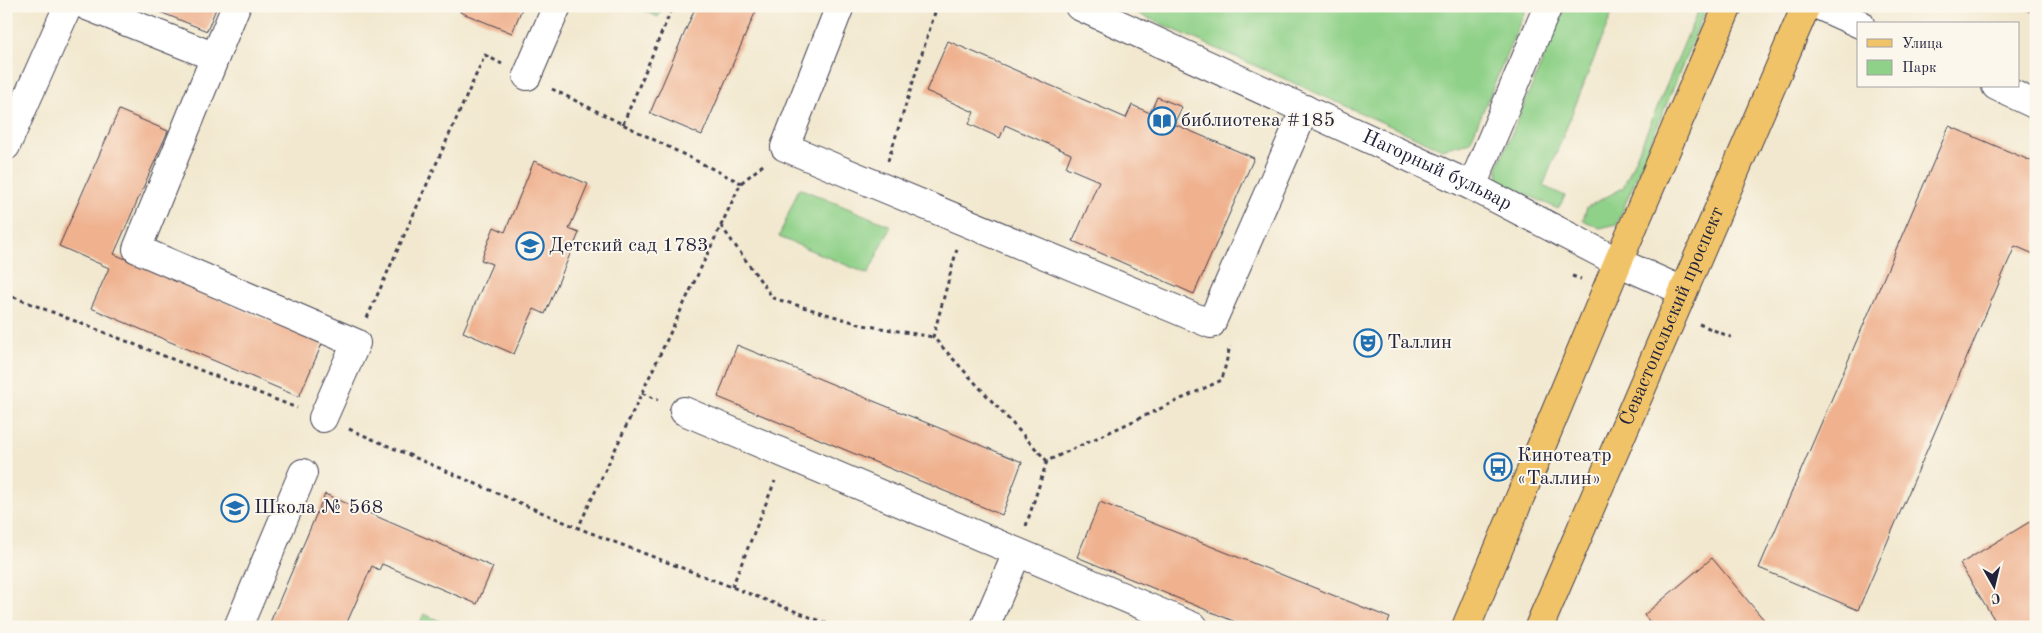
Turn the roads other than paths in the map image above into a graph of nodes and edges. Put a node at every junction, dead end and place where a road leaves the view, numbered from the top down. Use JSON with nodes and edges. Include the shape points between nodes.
{"nodes":[{"id":1,"x":68,"y":6,"type":"edge"},
{"id":2,"x":87,"y":6,"type":"edge"},
{"id":3,"x":236,"y":6,"type":"edge"},
{"id":4,"x":557,"y":6,"type":"edge"},
{"id":5,"x":840,"y":6,"type":"edge"},
{"id":6,"x":1079,"y":6,"type":"edge"},
{"id":7,"x":1548,"y":6,"type":"edge"},
{"id":8,"x":1728,"y":6,"type":"edge"},
{"id":9,"x":1806,"y":6,"type":"edge"},
{"id":10,"x":1820,"y":6,"type":"edge"},
{"id":11,"x":1857,"y":23,"type":"edge"},
{"id":12,"x":215,"y":56,"type":"junction"},
{"id":13,"x":527,"y":76,"type":"road end"},
{"id":14,"x":2000,"y":88,"type":"edge"},
{"id":15,"x":2036,"y":105,"type":"edge"},
{"id":16,"x":1305,"y":109,"type":"junction"},
{"id":17,"x":6,"y":146,"type":"edge"},
{"id":18,"x":1472,"y":186,"type":"junction"},
{"id":19,"x":1618,"y":262,"type":"junction"},
{"id":20,"x":1682,"y":291,"type":"junction"},
{"id":21,"x":684,"y":411,"type":"dead end"},
{"id":22,"x":323,"y":418,"type":"road end"},
{"id":23,"x":303,"y":474,"type":"dead end"},
{"id":24,"x":1018,"y":553,"type":"junction"},
{"id":25,"x":238,"y":627,"type":"edge"},
{"id":26,"x":985,"y":627,"type":"edge"},
{"id":27,"x":1194,"y":627,"type":"edge"},
{"id":28,"x":1466,"y":627,"type":"edge"},
{"id":29,"x":1539,"y":627,"type":"edge"}],
"edges":[{"from":1,"to":17,"type":"street"},
{"from":2,"to":12,"type":"street"},
{"from":3,"to":12,"type":"street"},
{"from":4,"to":13,"type":"street"},
{"from":5,"to":16,"type":"street","via":[[785,147],[1212,324]]},
{"from":6,"to":16,"type":"street","name":"Нагорный бульвар"},
{"from":7,"to":18,"type":"street"},
{"from":8,"to":19,"type":"main road"},
{"from":9,"to":20,"type":"main road","name":"Севастопольский проспект"},
{"from":10,"to":11,"type":"street"},
{"from":12,"to":22,"type":"street","via":[[137,250],[356,343]]},
{"from":14,"to":15,"type":"street"},
{"from":16,"to":18,"type":"street","name":"Нагорный бульвар"},
{"from":18,"to":19,"type":"street","name":"Нагорный бульвар"},
{"from":19,"to":20,"type":"street","name":"Нагорный бульвар"},
{"from":19,"to":28,"type":"main road"},
{"from":20,"to":29,"type":"main road","name":"Севастопольский проспект"},
{"from":21,"to":24,"type":"street"},
{"from":23,"to":25,"type":"street"},
{"from":24,"to":26,"type":"street"},
{"from":24,"to":27,"type":"street"}]}
